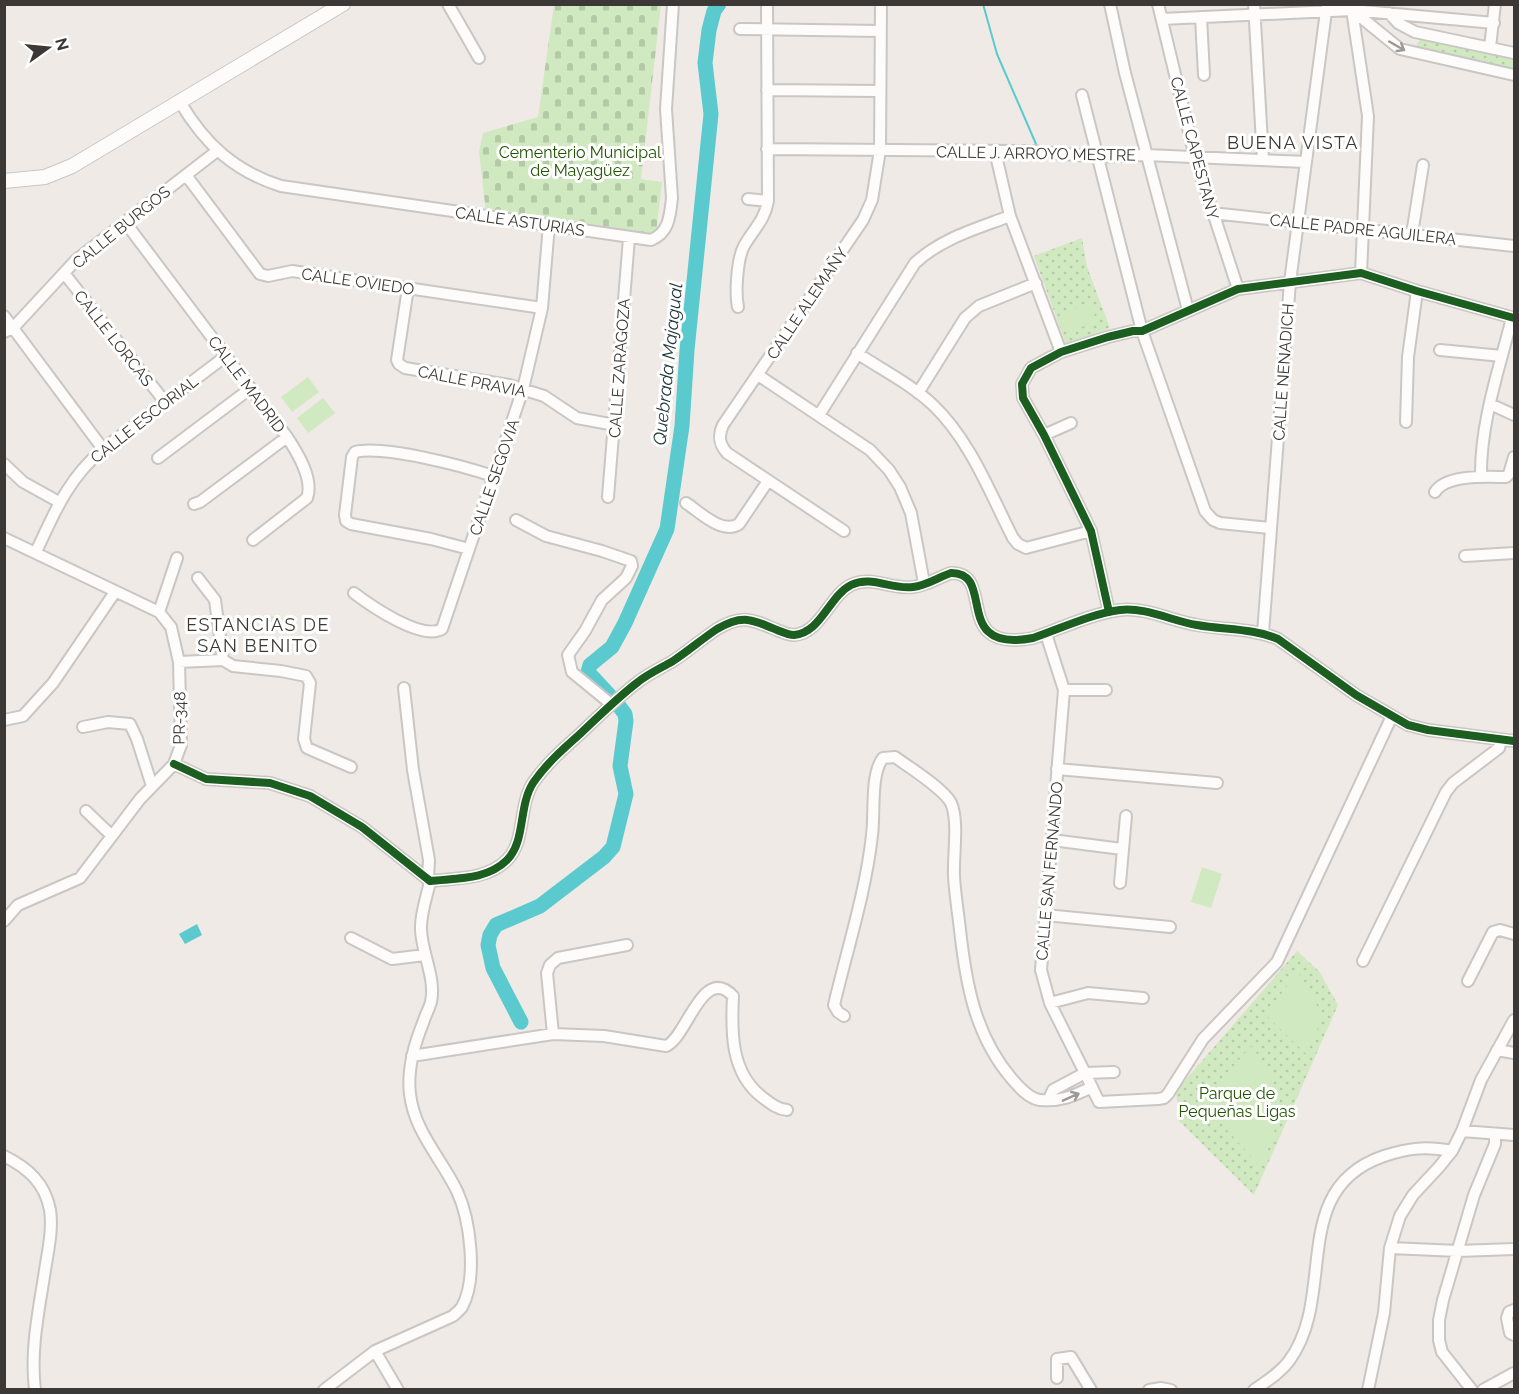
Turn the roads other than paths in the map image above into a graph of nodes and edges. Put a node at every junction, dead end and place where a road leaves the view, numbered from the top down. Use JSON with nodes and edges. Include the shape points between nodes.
{"nodes":[{"id":1,"x":343,"y":4,"type":"edge"},
{"id":2,"x":448,"y":4,"type":"edge"},
{"id":3,"x":674,"y":4,"type":"edge"},
{"id":4,"x":767,"y":4,"type":"edge"},
{"id":5,"x":881,"y":4,"type":"edge"},
{"id":6,"x":1110,"y":4,"type":"edge"},
{"id":7,"x":1158,"y":4,"type":"edge"},
{"id":8,"x":1495,"y":4,"type":"edge"},
{"id":9,"x":1327,"y":8,"type":"edge"},
{"id":10,"x":1254,"y":9,"type":"edge"},
{"id":11,"x":1352,"y":10,"type":"junction"},
{"id":12,"x":1389,"y":13,"type":"junction"},
{"id":13,"x":1200,"y":17,"type":"junction"},
{"id":14,"x":1162,"y":19,"type":"junction"},
{"id":15,"x":1494,"y":23,"type":"junction"},
{"id":16,"x":740,"y":29,"type":"dead end"},
{"id":17,"x":767,"y":30,"type":"junction"},
{"id":18,"x":880,"y":31,"type":"junction"},
{"id":19,"x":1490,"y":47,"type":"junction"},
{"id":20,"x":1515,"y":53,"type":"edge"},
{"id":21,"x":479,"y":58,"type":"dead end"},
{"id":22,"x":1204,"y":75,"type":"dead end"},
{"id":23,"x":1515,"y":75,"type":"edge"},
{"id":24,"x":767,"y":90,"type":"junction"},
{"id":25,"x":880,"y":91,"type":"junction"},
{"id":26,"x":1082,"y":95,"type":"dead end"},
{"id":27,"x":180,"y":102,"type":"junction"},
{"id":28,"x":767,"y":149,"type":"junction"},
{"id":29,"x":880,"y":150,"type":"junction"},
{"id":30,"x":217,"y":151,"type":"junction"},
{"id":31,"x":994,"y":151,"type":"junction"},
{"id":32,"x":1146,"y":155,"type":"junction"},
{"id":33,"x":1099,"y":157,"type":"junction"},
{"id":34,"x":1195,"y":157,"type":"junction"},
{"id":35,"x":1263,"y":160,"type":"junction"},
{"id":36,"x":1306,"y":162,"type":"junction"},
{"id":37,"x":1423,"y":165,"type":"dead end"},
{"id":38,"x":186,"y":175,"type":"junction"},
{"id":39,"x":4,"y":182,"type":"edge"},
{"id":40,"x":748,"y":199,"type":"dead end"},
{"id":41,"x":768,"y":201,"type":"junction"},
{"id":42,"x":1212,"y":213,"type":"junction"},
{"id":43,"x":1010,"y":216,"type":"junction"},
{"id":44,"x":1298,"y":221,"type":"junction"},
{"id":45,"x":125,"y":222,"type":"junction"},
{"id":46,"x":549,"y":225,"type":"junction"},
{"id":47,"x":1365,"y":228,"type":"junction"},
{"id":48,"x":1412,"y":234,"type":"junction"},
{"id":49,"x":629,"y":238,"type":"junction"},
{"id":50,"x":1515,"y":246,"type":"edge"},
{"id":51,"x":64,"y":273,"type":"junction"},
{"id":52,"x":1361,"y":273,"type":"junction"},
{"id":53,"x":1290,"y":282,"type":"junction"},
{"id":54,"x":1036,"y":283,"type":"junction"},
{"id":55,"x":408,"y":288,"type":"junction"},
{"id":56,"x":1238,"y":289,"type":"junction"},
{"id":57,"x":1417,"y":291,"type":"junction"},
{"id":58,"x":738,"y":307,"type":"dead end"},
{"id":59,"x":542,"y":308,"type":"junction"},
{"id":60,"x":1188,"y":310,"type":"junction"},
{"id":61,"x":4,"y":316,"type":"edge"},
{"id":62,"x":1513,"y":318,"type":"edge"},
{"id":63,"x":9,"y":330,"type":"edge"},
{"id":64,"x":1142,"y":331,"type":"junction"},
{"id":65,"x":1440,"y":350,"type":"dead end"},
{"id":66,"x":1061,"y":352,"type":"junction"},
{"id":67,"x":857,"y":353,"type":"junction"},
{"id":68,"x":226,"y":356,"type":"junction"},
{"id":69,"x":1502,"y":356,"type":"junction"},
{"id":70,"x":758,"y":375,"type":"junction"},
{"id":71,"x":251,"y":388,"type":"junction"},
{"id":72,"x":523,"y":389,"type":"junction"},
{"id":73,"x":918,"y":393,"type":"junction"},
{"id":74,"x":165,"y":402,"type":"junction"},
{"id":75,"x":1490,"y":404,"type":"junction"},
{"id":76,"x":819,"y":415,"type":"junction"},
{"id":77,"x":1515,"y":415,"type":"edge"},
{"id":78,"x":1406,"y":422,"type":"dead end"},
{"id":79,"x":1071,"y":423,"type":"dead end"},
{"id":80,"x":615,"y":425,"type":"junction"},
{"id":81,"x":1044,"y":435,"type":"junction"},
{"id":82,"x":287,"y":437,"type":"junction"},
{"id":83,"x":103,"y":449,"type":"junction"},
{"id":84,"x":1515,"y":457,"type":"edge"},
{"id":85,"x":158,"y":458,"type":"dead end"},
{"id":86,"x":4,"y":464,"type":"edge"},
{"id":87,"x":493,"y":476,"type":"junction"},
{"id":88,"x":1481,"y":477,"type":"junction"},
{"id":89,"x":768,"y":481,"type":"junction"},
{"id":90,"x":1435,"y":492,"type":"dead end"},
{"id":91,"x":608,"y":497,"type":"dead end"},
{"id":92,"x":59,"y":502,"type":"junction"},
{"id":93,"x":686,"y":503,"type":"dead end"},
{"id":94,"x":194,"y":504,"type":"dead end"},
{"id":95,"x":516,"y":520,"type":"dead end"},
{"id":96,"x":1270,"y":528,"type":"junction"},
{"id":97,"x":844,"y":531,"type":"dead end"},
{"id":98,"x":1091,"y":531,"type":"junction"},
{"id":99,"x":4,"y":538,"type":"edge"},
{"id":100,"x":253,"y":540,"type":"dead end"},
{"id":101,"x":469,"y":549,"type":"junction"},
{"id":102,"x":36,"y":552,"type":"junction"},
{"id":103,"x":1515,"y":553,"type":"edge"},
{"id":104,"x":1465,"y":556,"type":"dead end"},
{"id":105,"x":177,"y":558,"type":"dead end"},
{"id":106,"x":198,"y":578,"type":"dead end"},
{"id":107,"x":924,"y":583,"type":"junction"},
{"id":108,"x":115,"y":592,"type":"junction"},
{"id":109,"x":354,"y":594,"type":"dead end"},
{"id":110,"x":159,"y":612,"type":"junction"},
{"id":111,"x":1109,"y":612,"type":"junction"},
{"id":112,"x":1263,"y":633,"type":"junction"},
{"id":113,"x":1046,"y":634,"type":"junction"},
{"id":114,"x":223,"y":660,"type":"junction"},
{"id":115,"x":179,"y":662,"type":"junction"},
{"id":116,"x":404,"y":688,"type":"dead end"},
{"id":117,"x":1064,"y":690,"type":"junction"},
{"id":118,"x":1106,"y":690,"type":"dead end"},
{"id":119,"x":611,"y":704,"type":"junction"},
{"id":120,"x":1392,"y":716,"type":"junction"},
{"id":121,"x":4,"y":720,"type":"edge"},
{"id":122,"x":83,"y":727,"type":"dead end"},
{"id":123,"x":1501,"y":740,"type":"junction"},
{"id":124,"x":1515,"y":741,"type":"edge"},
{"id":125,"x":174,"y":764,"type":"junction"},
{"id":126,"x":351,"y":767,"type":"dead end"},
{"id":127,"x":1057,"y":769,"type":"junction"},
{"id":128,"x":1217,"y":783,"type":"dead end"},
{"id":129,"x":152,"y":786,"type":"junction"},
{"id":130,"x":86,"y":811,"type":"dead end"},
{"id":131,"x":1126,"y":816,"type":"dead end"},
{"id":132,"x":112,"y":836,"type":"junction"},
{"id":133,"x":1052,"y":840,"type":"junction"},
{"id":134,"x":1122,"y":849,"type":"junction"},
{"id":135,"x":429,"y":879,"type":"junction"},
{"id":136,"x":1120,"y":883,"type":"dead end"},
{"id":137,"x":1045,"y":915,"type":"junction"},
{"id":138,"x":4,"y":921,"type":"edge"},
{"id":139,"x":1170,"y":927,"type":"dead end"},
{"id":140,"x":1515,"y":934,"type":"edge"},
{"id":141,"x":351,"y":938,"type":"dead end"},
{"id":142,"x":627,"y":945,"type":"dead end"},
{"id":143,"x":425,"y":955,"type":"junction"},
{"id":144,"x":1363,"y":961,"type":"dead end"},
{"id":145,"x":1468,"y":981,"type":"dead end"},
{"id":146,"x":1143,"y":998,"type":"dead end"},
{"id":147,"x":1050,"y":1003,"type":"junction"},
{"id":148,"x":844,"y":1016,"type":"dead end"},
{"id":149,"x":1515,"y":1020,"type":"edge"},
{"id":150,"x":553,"y":1034,"type":"junction"},
{"id":151,"x":1497,"y":1050,"type":"junction"},
{"id":152,"x":1515,"y":1053,"type":"edge"},
{"id":153,"x":412,"y":1056,"type":"junction"},
{"id":154,"x":1114,"y":1072,"type":"dead end"},
{"id":155,"x":1085,"y":1073,"type":"junction"},
{"id":156,"x":1092,"y":1087,"type":"junction"},
{"id":157,"x":1049,"y":1099,"type":"junction"},
{"id":158,"x":787,"y":1110,"type":"dead end"},
{"id":159,"x":1462,"y":1131,"type":"junction"},
{"id":160,"x":1495,"y":1135,"type":"junction"},
{"id":161,"x":1515,"y":1135,"type":"edge"},
{"id":162,"x":1452,"y":1151,"type":"junction"},
{"id":163,"x":4,"y":1156,"type":"edge"},
{"id":164,"x":1390,"y":1248,"type":"junction"},
{"id":165,"x":1515,"y":1249,"type":"edge"},
{"id":166,"x":1458,"y":1251,"type":"junction"},
{"id":167,"x":1512,"y":1311,"type":"edge"},
{"id":168,"x":1515,"y":1335,"type":"edge"},
{"id":169,"x":375,"y":1351,"type":"junction"},
{"id":170,"x":1511,"y":1375,"type":"edge"},
{"id":171,"x":1057,"y":1378,"type":"dead end"},
{"id":172,"x":35,"y":1389,"type":"edge"},
{"id":173,"x":324,"y":1389,"type":"edge"},
{"id":174,"x":398,"y":1389,"type":"edge"},
{"id":175,"x":1091,"y":1389,"type":"edge"},
{"id":176,"x":1149,"y":1389,"type":"edge"},
{"id":177,"x":1171,"y":1389,"type":"edge"},
{"id":178,"x":1254,"y":1389,"type":"edge"},
{"id":179,"x":1368,"y":1389,"type":"edge"},
{"id":180,"x":1472,"y":1389,"type":"edge"},
{"id":181,"x":1483,"y":1389,"type":"edge"}],
"edges":[{"from":1,"to":27,"type":"main road"},
{"from":2,"to":21,"type":"street"},
{"from":3,"to":49,"type":"street","name":"CALLE ASTURIAS","via":[[666,109],[671,212],[662,234],[651,240]]},
{"from":4,"to":17,"type":"street"},
{"from":5,"to":18,"type":"street","name":"CALLE ALEMAÑY"},
{"from":6,"to":32,"type":"street"},
{"from":7,"to":14,"type":"street","name":"CALLE CAPESTANY"},
{"from":8,"to":15,"type":"street"},
{"from":9,"to":10,"type":"street"},
{"from":9,"to":11,"type":"street"},
{"from":9,"to":36,"type":"street","name":"CALLE NENADICH"},
{"from":10,"to":13,"type":"street"},
{"from":10,"to":35,"type":"street"},
{"from":11,"to":12,"type":"street"},
{"from":11,"to":23,"type":"street","one_way":true,"via":[[1400,49]]},
{"from":11,"to":47,"type":"street","via":[[1368,116]]},
{"from":12,"to":15,"type":"street"},
{"from":12,"to":19,"type":"street","via":[[1415,32]]},
{"from":13,"to":14,"type":"street"},
{"from":13,"to":22,"type":"street"},
{"from":14,"to":34,"type":"street","name":"CALLE CAPESTANY"},
{"from":15,"to":19,"type":"street"},
{"from":16,"to":17,"type":"street"},
{"from":17,"to":18,"type":"street"},
{"from":17,"to":24,"type":"street"},
{"from":18,"to":25,"type":"street","name":"CALLE ALEMAÑY"},
{"from":19,"to":20,"type":"street"},
{"from":24,"to":25,"type":"street"},
{"from":24,"to":28,"type":"street"},
{"from":25,"to":29,"type":"street","name":"CALLE ALEMAÑY"},
{"from":26,"to":33,"type":"street"},
{"from":27,"to":30,"type":"street","name":"CALLE ASTURIAS"},
{"from":27,"to":39,"type":"main road","via":[[72,166],[45,177]]},
{"from":28,"to":29,"type":"street","name":"CALLE J. ARROYO MESTRE"},
{"from":28,"to":41,"type":"street"},
{"from":29,"to":31,"type":"street","name":"CALLE J. ARROYO MESTRE"},
{"from":29,"to":70,"type":"street","name":"CALLE ALEMAÑY","via":[[872,200],[863,220]]},
{"from":30,"to":38,"type":"street","name":"CALLE BURGOS"},
{"from":30,"to":46,"type":"street","name":"CALLE ASTURIAS","via":[[250,173],[282,186]]},
{"from":31,"to":33,"type":"street","name":"CALLE J. ARROYO MESTRE"},
{"from":31,"to":43,"type":"street"},
{"from":32,"to":33,"type":"street","name":"CALLE J. ARROYO MESTRE"},
{"from":32,"to":34,"type":"street","name":"CALLE J. ARROYO MESTRE"},
{"from":32,"to":60,"type":"street"},
{"from":33,"to":64,"type":"street"},
{"from":34,"to":35,"type":"street","name":"CALLE J. ARROYO MESTRE"},
{"from":34,"to":42,"type":"street","name":"CALLE CAPESTANY"},
{"from":35,"to":36,"type":"street","name":"CALLE J. ARROYO MESTRE"},
{"from":36,"to":44,"type":"street","name":"CALLE NENADICH"},
{"from":37,"to":48,"type":"street"},
{"from":38,"to":45,"type":"street","name":"CALLE BURGOS"},
{"from":38,"to":55,"type":"street","name":"CALLE OVIEDO","via":[[260,274],[292,271]]},
{"from":40,"to":41,"type":"street"},
{"from":41,"to":58,"type":"street","via":[[762,221],[740,258]]},
{"from":42,"to":44,"type":"street","name":"CALLE PADRE AGUILERA"},
{"from":42,"to":56,"type":"street","name":"CALLE CAPESTANY"},
{"from":43,"to":54,"type":"street"},
{"from":43,"to":67,"type":"street","via":[[949,238],[926,252],[905,276]]},
{"from":44,"to":47,"type":"street","name":"CALLE PADRE AGUILERA"},
{"from":44,"to":53,"type":"street","name":"CALLE NENADICH"},
{"from":45,"to":51,"type":"street","name":"CALLE BURGOS"},
{"from":45,"to":68,"type":"street","name":"CALLE MADRID"},
{"from":46,"to":49,"type":"street","name":"CALLE ASTURIAS"},
{"from":46,"to":59,"type":"street","name":"CALLE SEGOVIA"},
{"from":47,"to":48,"type":"street","name":"CALLE PADRE AGUILERA"},
{"from":47,"to":52,"type":"street"},
{"from":48,"to":50,"type":"street","name":"CALLE PADRE AGUILERA"},
{"from":49,"to":80,"type":"street","name":"CALLE ZARAGOZA"},
{"from":51,"to":63,"type":"street","name":"CALLE BURGOS"},
{"from":51,"to":74,"type":"street","name":"CALLE LORCAS"},
{"from":52,"to":53,"type":"street"},
{"from":52,"to":57,"type":"street"},
{"from":53,"to":56,"type":"street"},
{"from":53,"to":96,"type":"street","name":"CALLE NENADICH"},
{"from":54,"to":66,"type":"street"},
{"from":54,"to":73,"type":"street","via":[[972,310]]},
{"from":55,"to":59,"type":"street","name":"CALLE OVIEDO"},
{"from":55,"to":72,"type":"street","name":"CALLE PRAVIA","via":[[399,364]]},
{"from":56,"to":60,"type":"street"},
{"from":57,"to":62,"type":"street"},
{"from":57,"to":78,"type":"street","via":[[1408,357]]},
{"from":59,"to":72,"type":"street","name":"CALLE SEGOVIA"},
{"from":60,"to":64,"type":"street"},
{"from":61,"to":63,"type":"street"},
{"from":62,"to":69,"type":"street"},
{"from":63,"to":83,"type":"street"},
{"from":64,"to":66,"type":"street"},
{"from":64,"to":96,"type":"street","via":[[1205,511],[1220,523]]},
{"from":65,"to":69,"type":"street"},
{"from":66,"to":81,"type":"street","via":[[1031,368],[1022,384],[1023,398]]},
{"from":67,"to":73,"type":"street"},
{"from":67,"to":76,"type":"street"},
{"from":68,"to":71,"type":"street","name":"CALLE MADRID"},
{"from":68,"to":74,"type":"street","name":"CALLE ESCORIAL"},
{"from":69,"to":75,"type":"street"},
{"from":70,"to":76,"type":"street"},
{"from":70,"to":89,"type":"street","name":"CALLE ALEMAÑY","via":[[723,425],[719,438],[727,453]]},
{"from":71,"to":82,"type":"street","name":"CALLE MADRID"},
{"from":71,"to":85,"type":"street"},
{"from":72,"to":80,"type":"street","name":"CALLE PRAVIA","via":[[544,396],[577,418]]},
{"from":72,"to":87,"type":"street","name":"CALLE SEGOVIA"},
{"from":73,"to":98,"type":"street","via":[[941,413],[961,439],[1018,544],[1026,548]]},
{"from":74,"to":83,"type":"street","name":"CALLE ESCORIAL"},
{"from":75,"to":77,"type":"street"},
{"from":75,"to":88,"type":"street","via":[[1482,444]]},
{"from":76,"to":107,"type":"street","via":[[870,450],[895,479],[911,513]]},
{"from":79,"to":81,"type":"street"},
{"from":80,"to":91,"type":"street","name":"CALLE ZARAGOZA"},
{"from":81,"to":98,"type":"street"},
{"from":82,"to":94,"type":"street"},
{"from":82,"to":100,"type":"street","name":"CALLE MADRID","via":[[309,483],[309,493]]},
{"from":83,"to":92,"type":"street","name":"CALLE ESCORIAL","via":[[84,465]]},
{"from":84,"to":88,"type":"street","via":[[1508,476]]},
{"from":86,"to":92,"type":"street","via":[[23,482]]},
{"from":87,"to":101,"type":"street","name":"CALLE SEGOVIA"},
{"from":87,"to":101,"type":"street","via":[[369,450],[355,452],[352,457],[346,521]]},
{"from":88,"to":90,"type":"street","via":[[1447,482]]},
{"from":89,"to":93,"type":"street","via":[[739,524],[732,528],[722,526]]},
{"from":89,"to":97,"type":"street","name":"CALLE ALEMAÑY"},
{"from":92,"to":102,"type":"street","name":"CALLE ESCORIAL"},
{"from":95,"to":119,"type":"street","via":[[546,536],[631,561],[626,578],[602,600],[568,655],[572,672]]},
{"from":96,"to":112,"type":"street","name":"CALLE NENADICH"},
{"from":98,"to":111,"type":"street"},
{"from":99,"to":102,"type":"street"},
{"from":101,"to":109,"type":"street","name":"CALLE SEGOVIA","via":[[438,632],[393,618]]},
{"from":102,"to":108,"type":"street"},
{"from":103,"to":104,"type":"street"},
{"from":105,"to":110,"type":"street"},
{"from":106,"to":114,"type":"street","via":[[215,600]]},
{"from":107,"to":113,"type":"street","via":[[961,573],[974,586],[981,623],[989,632],[1012,640]]},
{"from":107,"to":119,"type":"street","via":[[910,588],[860,581],[840,592],[811,628],[798,634],[787,634],[749,619],[736,619]]},
{"from":108,"to":110,"type":"street"},
{"from":108,"to":121,"type":"street","via":[[53,683],[23,716]]},
{"from":110,"to":115,"type":"street","name":"PR-348","number":"PR-348","via":[[171,627]]},
{"from":111,"to":112,"type":"street","via":[[1131,610],[1194,625]]},
{"from":111,"to":113,"type":"street"},
{"from":112,"to":120,"type":"street","via":[[1278,639]]},
{"from":113,"to":117,"type":"street","name":"CALLE SAN FERNANDO"},
{"from":114,"to":115,"type":"street"},
{"from":114,"to":126,"type":"street","via":[[233,666],[306,676],[310,683],[305,745]]},
{"from":115,"to":125,"type":"street","name":"PR-348","number":"PR-348","via":[[181,745]]},
{"from":116,"to":135,"type":"street"},
{"from":117,"to":118,"type":"street"},
{"from":117,"to":127,"type":"street","name":"CALLE SAN FERNANDO"},
{"from":119,"to":135,"type":"street","via":[[536,780],[526,798],[515,850],[508,859],[484,874]]},
{"from":120,"to":123,"type":"street","via":[[1418,728]]},
{"from":120,"to":156,"type":"street","via":[[1277,962],[1203,1039],[1164,1098],[1099,1102]]},
{"from":122,"to":129,"type":"street","via":[[108,722],[130,724]]},
{"from":123,"to":124,"type":"street"},
{"from":123,"to":144,"type":"street","via":[[1499,748],[1452,783],[1446,792]]},
{"from":125,"to":129,"type":"street","name":"PR-348","number":"PR-348"},
{"from":125,"to":135,"type":"street","via":[[206,779],[270,783],[310,796],[362,827]]},
{"from":127,"to":128,"type":"street"},
{"from":127,"to":133,"type":"street","name":"CALLE SAN FERNANDO"},
{"from":129,"to":132,"type":"street","name":"PR-348","number":"PR-348"},
{"from":130,"to":132,"type":"street"},
{"from":131,"to":134,"type":"street"},
{"from":132,"to":138,"type":"street","name":"PR-348","number":"PR-348","via":[[80,878],[18,905]]},
{"from":133,"to":134,"type":"street"},
{"from":133,"to":137,"type":"street","name":"CALLE SAN FERNANDO"},
{"from":134,"to":136,"type":"street"},
{"from":135,"to":143,"type":"street","via":[[420,931]]},
{"from":137,"to":139,"type":"street"},
{"from":137,"to":147,"type":"street","name":"CALLE SAN FERNANDO","via":[[1041,970]]},
{"from":140,"to":145,"type":"street","via":[[1500,930],[1491,934]]},
{"from":141,"to":143,"type":"street","via":[[392,959]]},
{"from":142,"to":150,"type":"street","via":[[553,960],[547,969]]},
{"from":143,"to":153,"type":"street","via":[[431,1003]]},
{"from":146,"to":147,"type":"street","via":[[1088,993]]},
{"from":147,"to":155,"type":"street","name":"CALLE SAN FERNANDO"},
{"from":148,"to":157,"type":"street","via":[[834,1005],[867,867],[876,774],[883,758],[895,757],[946,796],[953,809],[954,878],[967,983],[984,1037],[1016,1084],[1035,1098]]},
{"from":149,"to":151,"type":"street"},
{"from":150,"to":153,"type":"street"},
{"from":150,"to":158,"type":"street","via":[[604,1036],[666,1046],[675,1041],[698,1001],[714,990],[725,990],[733,996],[736,1058],[743,1076],[754,1091],[774,1106]]},
{"from":151,"to":152,"type":"street"},
{"from":151,"to":159,"type":"street"},
{"from":153,"to":169,"type":"street","via":[[409,1081],[413,1111],[463,1206],[470,1281],[462,1308],[453,1316]]},
{"from":154,"to":155,"type":"street"},
{"from":155,"to":156,"type":"street","name":"CALLE SAN FERNANDO"},
{"from":155,"to":157,"type":"street","via":[[1053,1090]]},
{"from":157,"to":156,"type":"street","one_way":true,"via":[[1060,1101]]},
{"from":159,"to":160,"type":"street"},
{"from":159,"to":162,"type":"street"},
{"from":160,"to":161,"type":"street"},
{"from":160,"to":166,"type":"street"},
{"from":162,"to":164,"type":"street","via":[[1405,1205]]},
{"from":162,"to":178,"type":"street","via":[[1424,1147],[1393,1154],[1368,1163],[1344,1179],[1327,1209],[1318,1239],[1307,1323],[1289,1360],[1276,1375]]},
{"from":163,"to":172,"type":"street","via":[[24,1166],[36,1179],[50,1210],[33,1350]]},
{"from":164,"to":166,"type":"street"},
{"from":164,"to":179,"type":"street","via":[[1384,1313]]},
{"from":165,"to":166,"type":"street"},
{"from":166,"to":180,"type":"street","via":[[1440,1310],[1438,1340],[1445,1356]]},
{"from":167,"to":168,"type":"street","via":[[1507,1314],[1508,1328]]},
{"from":169,"to":173,"type":"street"},
{"from":169,"to":174,"type":"street"},
{"from":170,"to":181,"type":"street"},
{"from":171,"to":175,"type":"street","via":[[1057,1359],[1071,1357]]},
{"from":176,"to":177,"type":"street"}]}
